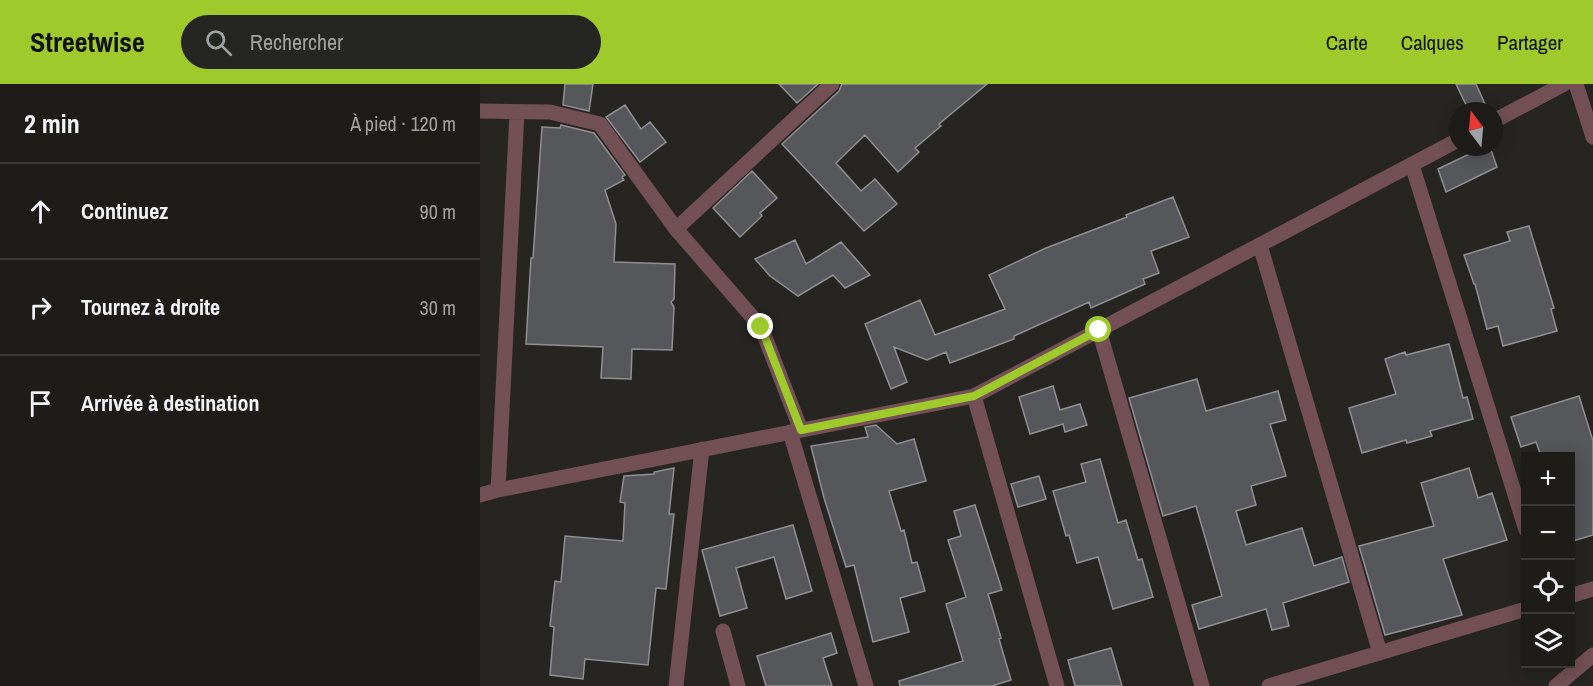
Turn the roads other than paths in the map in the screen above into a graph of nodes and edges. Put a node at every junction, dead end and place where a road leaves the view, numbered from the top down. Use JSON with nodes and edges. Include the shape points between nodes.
{"nodes":[{"id":1,"x":832,"y":84,"type":"edge"},
{"id":2,"x":1564,"y":84,"type":"edge"},
{"id":3,"x":1576,"y":84,"type":"edge"},
{"id":4,"x":480,"y":111,"type":"edge"},
{"id":5,"x":517,"y":112,"type":"junction"},
{"id":6,"x":1503,"y":116,"type":"edge"},
{"id":7,"x":1593,"y":137,"type":"edge"},
{"id":8,"x":1449,"y":145,"type":"edge"},
{"id":9,"x":1412,"y":165,"type":"junction"},
{"id":10,"x":676,"y":229,"type":"junction"},
{"id":11,"x":1260,"y":245,"type":"junction"},
{"id":12,"x":1099,"y":330,"type":"junction"},
{"id":13,"x":974,"y":396,"type":"junction"},
{"id":14,"x":795,"y":431,"type":"junction"},
{"id":15,"x":702,"y":449,"type":"junction"},
{"id":16,"x":498,"y":490,"type":"junction"},
{"id":17,"x":480,"y":495,"type":"edge"},
{"id":18,"x":1521,"y":514,"type":"edge"},
{"id":19,"x":1593,"y":589,"type":"edge"},
{"id":20,"x":1575,"y":594,"type":"edge"},
{"id":21,"x":1521,"y":611,"type":"edge"},
{"id":22,"x":723,"y":631,"type":"dead end"},
{"id":23,"x":1380,"y":653,"type":"junction"},
{"id":24,"x":1593,"y":656,"type":"edge"},
{"id":25,"x":676,"y":686,"type":"edge"},
{"id":26,"x":738,"y":686,"type":"edge"},
{"id":27,"x":866,"y":686,"type":"edge"},
{"id":28,"x":1058,"y":686,"type":"edge"},
{"id":29,"x":1202,"y":686,"type":"edge"},
{"id":30,"x":1269,"y":686,"type":"edge"},
{"id":31,"x":1556,"y":686,"type":"edge"}],
"edges":[{"from":1,"to":10,"type":"street"},
{"from":2,"to":6,"type":"street"},
{"from":3,"to":7,"type":"street"},
{"from":4,"to":5,"type":"street"},
{"from":5,"to":10,"type":"street","via":[[550,112],[600,124]]},
{"from":5,"to":16,"type":"street"},
{"from":8,"to":9,"type":"street"},
{"from":9,"to":11,"type":"street"},
{"from":9,"to":18,"type":"street"},
{"from":10,"to":14,"type":"street","via":[[761,327]]},
{"from":11,"to":12,"type":"street"},
{"from":11,"to":23,"type":"street"},
{"from":12,"to":13,"type":"street"},
{"from":12,"to":29,"type":"street"},
{"from":13,"to":14,"type":"street"},
{"from":13,"to":28,"type":"street"},
{"from":14,"to":15,"type":"street"},
{"from":14,"to":27,"type":"street"},
{"from":15,"to":16,"type":"street"},
{"from":15,"to":25,"type":"street"},
{"from":16,"to":17,"type":"street"},
{"from":19,"to":20,"type":"street"},
{"from":21,"to":23,"type":"street"},
{"from":22,"to":26,"type":"street"},
{"from":23,"to":30,"type":"street"},
{"from":24,"to":31,"type":"street"}]}
